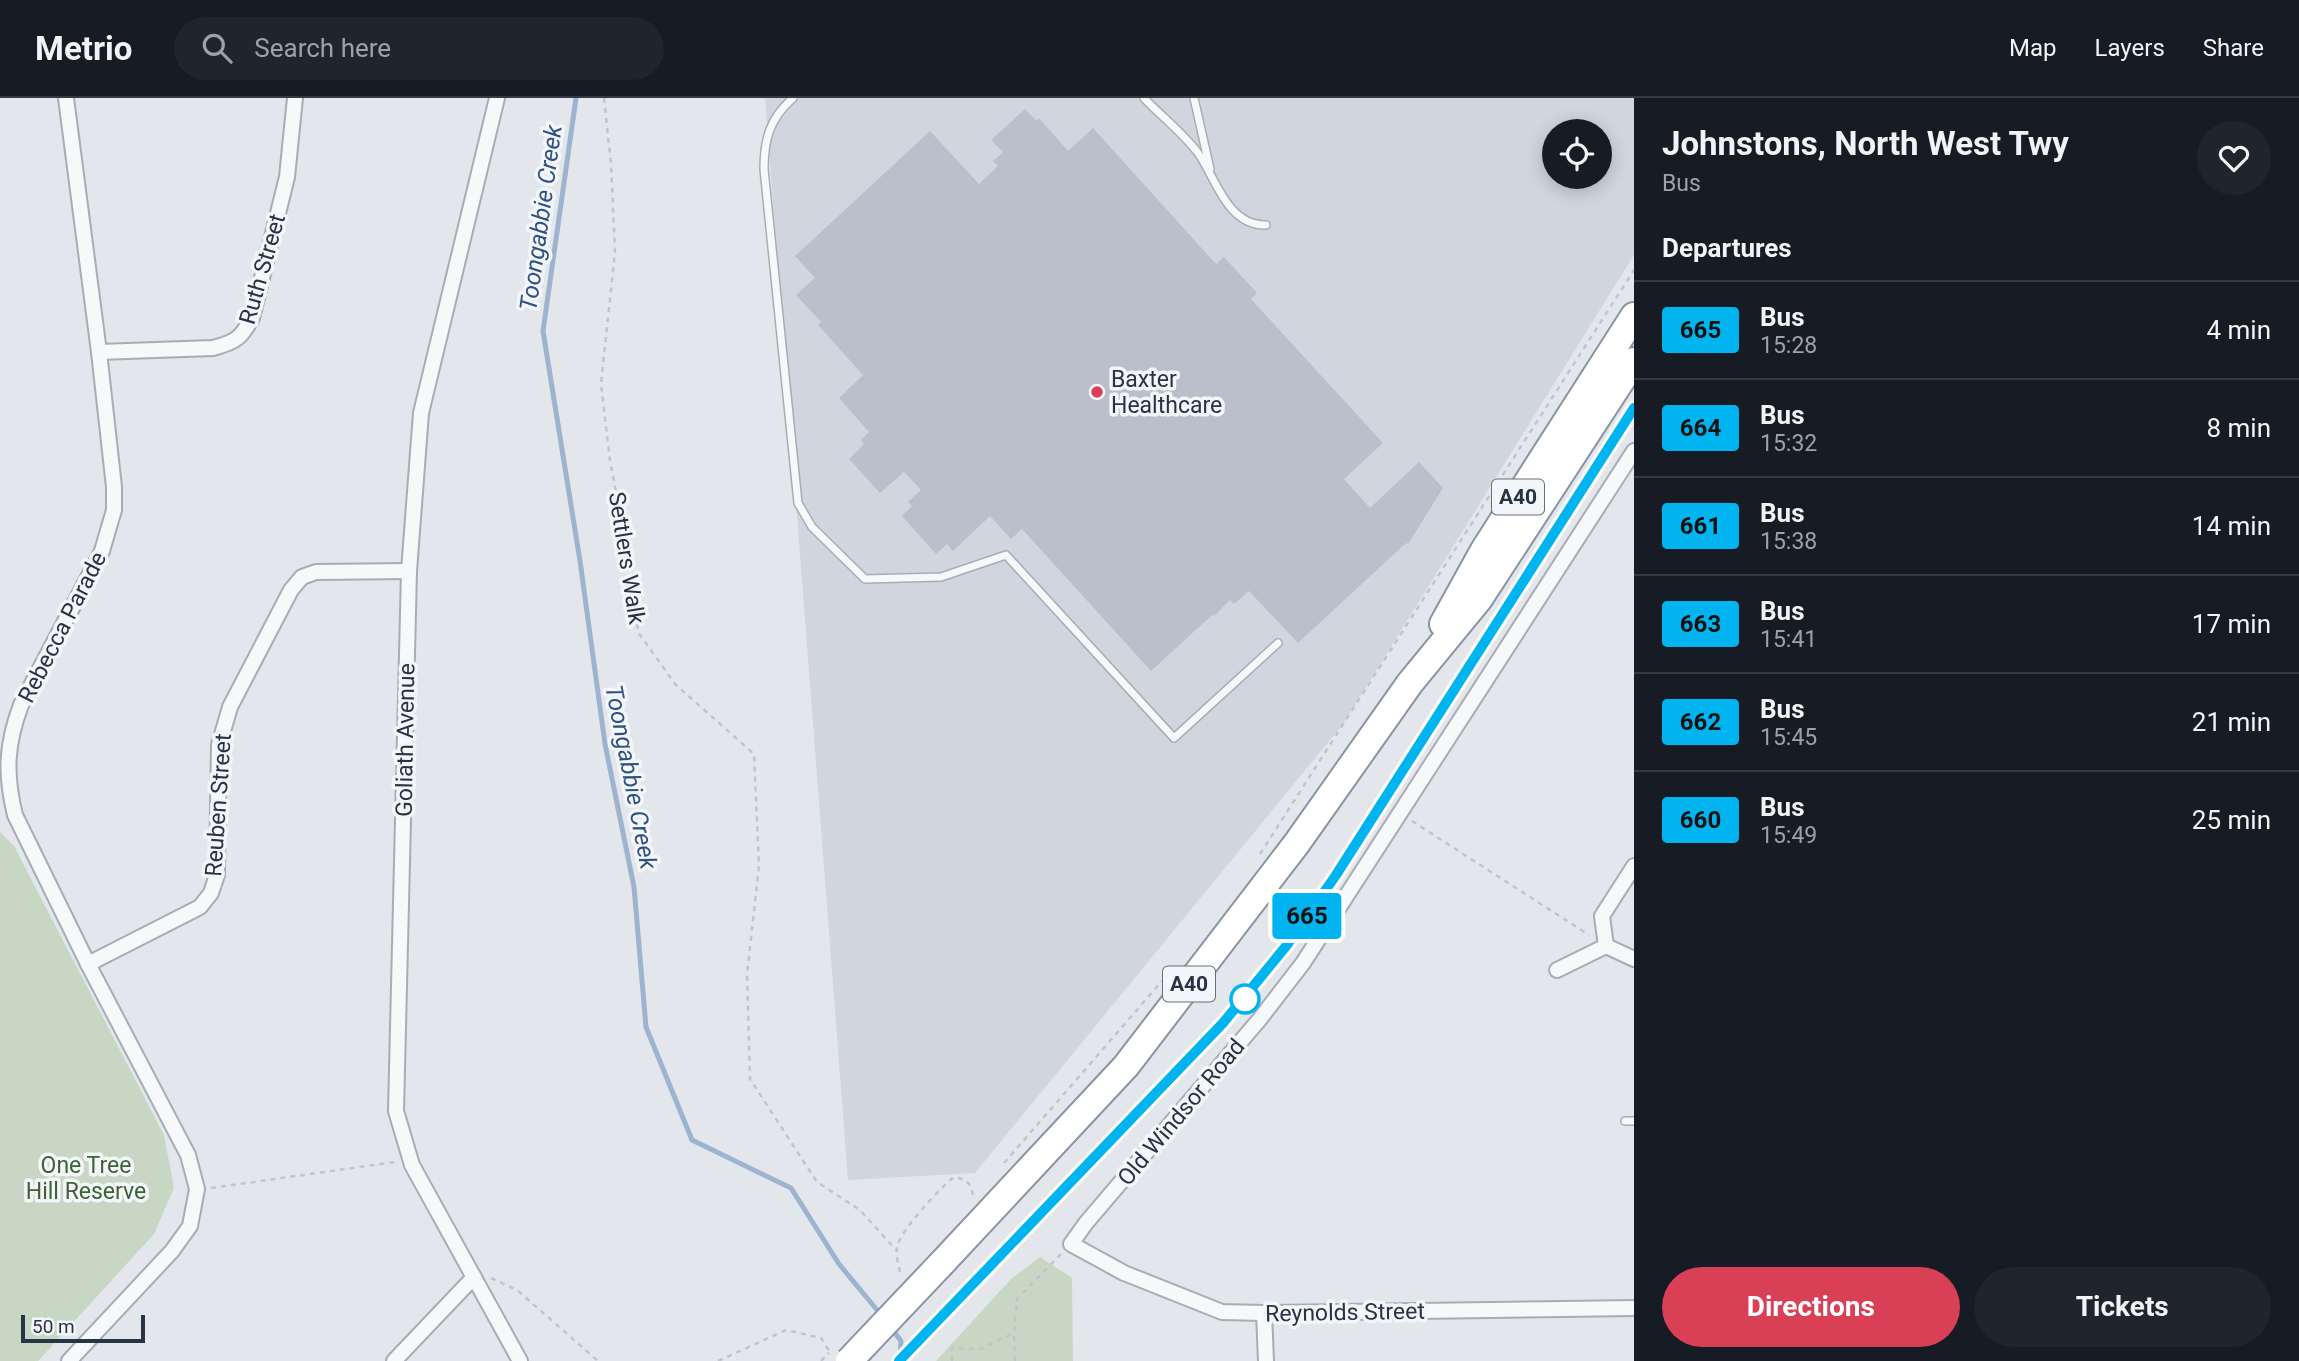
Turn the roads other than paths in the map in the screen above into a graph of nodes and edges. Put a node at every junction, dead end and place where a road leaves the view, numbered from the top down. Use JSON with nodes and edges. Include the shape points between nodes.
{"nodes":[{"id":1,"x":66,"y":98,"type":"edge"},
{"id":2,"x":295,"y":98,"type":"edge"},
{"id":3,"x":497,"y":98,"type":"edge"},
{"id":4,"x":793,"y":98,"type":"edge"},
{"id":5,"x":1144,"y":98,"type":"edge"},
{"id":6,"x":1194,"y":98,"type":"edge"},
{"id":7,"x":1212,"y":179,"type":"junction"},
{"id":8,"x":1266,"y":225,"type":"dead end"},
{"id":9,"x":1634,"y":316,"type":"edge"},
{"id":10,"x":99,"y":352,"type":"junction"},
{"id":11,"x":1634,"y":361,"type":"edge"},
{"id":12,"x":1634,"y":408,"type":"edge"},
{"id":13,"x":1634,"y":451,"type":"edge"},
{"id":14,"x":409,"y":571,"type":"junction"},
{"id":15,"x":1279,"y":643,"type":"dead end"},
{"id":16,"x":1410,"y":683,"type":"junction"},
{"id":17,"x":1634,"y":866,"type":"edge"},
{"id":18,"x":1606,"y":946,"type":"junction"},
{"id":19,"x":1634,"y":959,"type":"edge"},
{"id":20,"x":88,"y":964,"type":"junction"},
{"id":21,"x":1557,"y":970,"type":"dead end"},
{"id":22,"x":1071,"y":1244,"type":"joint"},
{"id":23,"x":474,"y":1277,"type":"junction"},
{"id":24,"x":1634,"y":1308,"type":"edge"},
{"id":25,"x":1264,"y":1313,"type":"junction"},
{"id":26,"x":69,"y":1361,"type":"edge"},
{"id":27,"x":394,"y":1361,"type":"edge"},
{"id":28,"x":520,"y":1361,"type":"edge"},
{"id":29,"x":849,"y":1361,"type":"edge"},
{"id":30,"x":899,"y":1361,"type":"edge"},
{"id":31,"x":1266,"y":1361,"type":"edge"}],
"edges":[{"from":1,"to":10,"type":"street","name":"Rebecca Parade"},
{"from":2,"to":10,"type":"street","name":"Ruth Street","via":[[287,177],[252,318],[242,336],[213,348]]},
{"from":3,"to":14,"type":"street","name":"Goliath Avenue","via":[[421,413]]},
{"from":4,"to":15,"type":"lane","via":[[770,126],[764,169],[798,503],[812,527],[865,579],[941,577],[1006,555],[1174,738]]},
{"from":5,"to":7,"type":"lane","via":[[1198,153]]},
{"from":6,"to":7,"type":"lane"},
{"from":7,"to":8,"type":"lane","via":[[1241,216],[1251,224]]},
{"from":9,"to":16,"type":"highway","number":"A40","via":[[1484,550]]},
{"from":10,"to":20,"type":"street","name":"Rebecca Parade","via":[[114,510],[102,551],[20,705],[8,751],[15,815]]},
{"from":11,"to":16,"type":"highway","number":"A40","via":[[1479,599]]},
{"from":12,"to":30,"type":"lane","bridge":true,"via":[[1287,945],[1188,1062]]},
{"from":13,"to":22,"type":"street","name":"Old Windsor Road","via":[[1303,963]]},
{"from":14,"to":20,"type":"street","name":"Reuben Street","via":[[316,572],[302,577],[291,590],[224,724],[219,745],[217,875],[211,893],[200,907]]},
{"from":14,"to":23,"type":"street","name":"Goliath Avenue","via":[[396,1111],[411,1159]]},
{"from":16,"to":29,"type":"highway","number":"A40","bridge":true,"via":[[1297,844],[1126,1066]]},
{"from":17,"to":18,"type":"street","via":[[1602,916]]},
{"from":18,"to":19,"type":"street"},
{"from":18,"to":21,"type":"street"},
{"from":20,"to":26,"type":"street","name":"Rebecca Parade","via":[[188,1155],[197,1189],[190,1226],[172,1251]]},
{"from":22,"to":25,"type":"street","name":"Reynolds Street","via":[[1124,1273],[1222,1312]]},
{"from":23,"to":27,"type":"street"},
{"from":23,"to":28,"type":"street","name":"Goliath Avenue"},
{"from":24,"to":25,"type":"street","name":"Reynolds Street"},
{"from":25,"to":31,"type":"street"}]}
